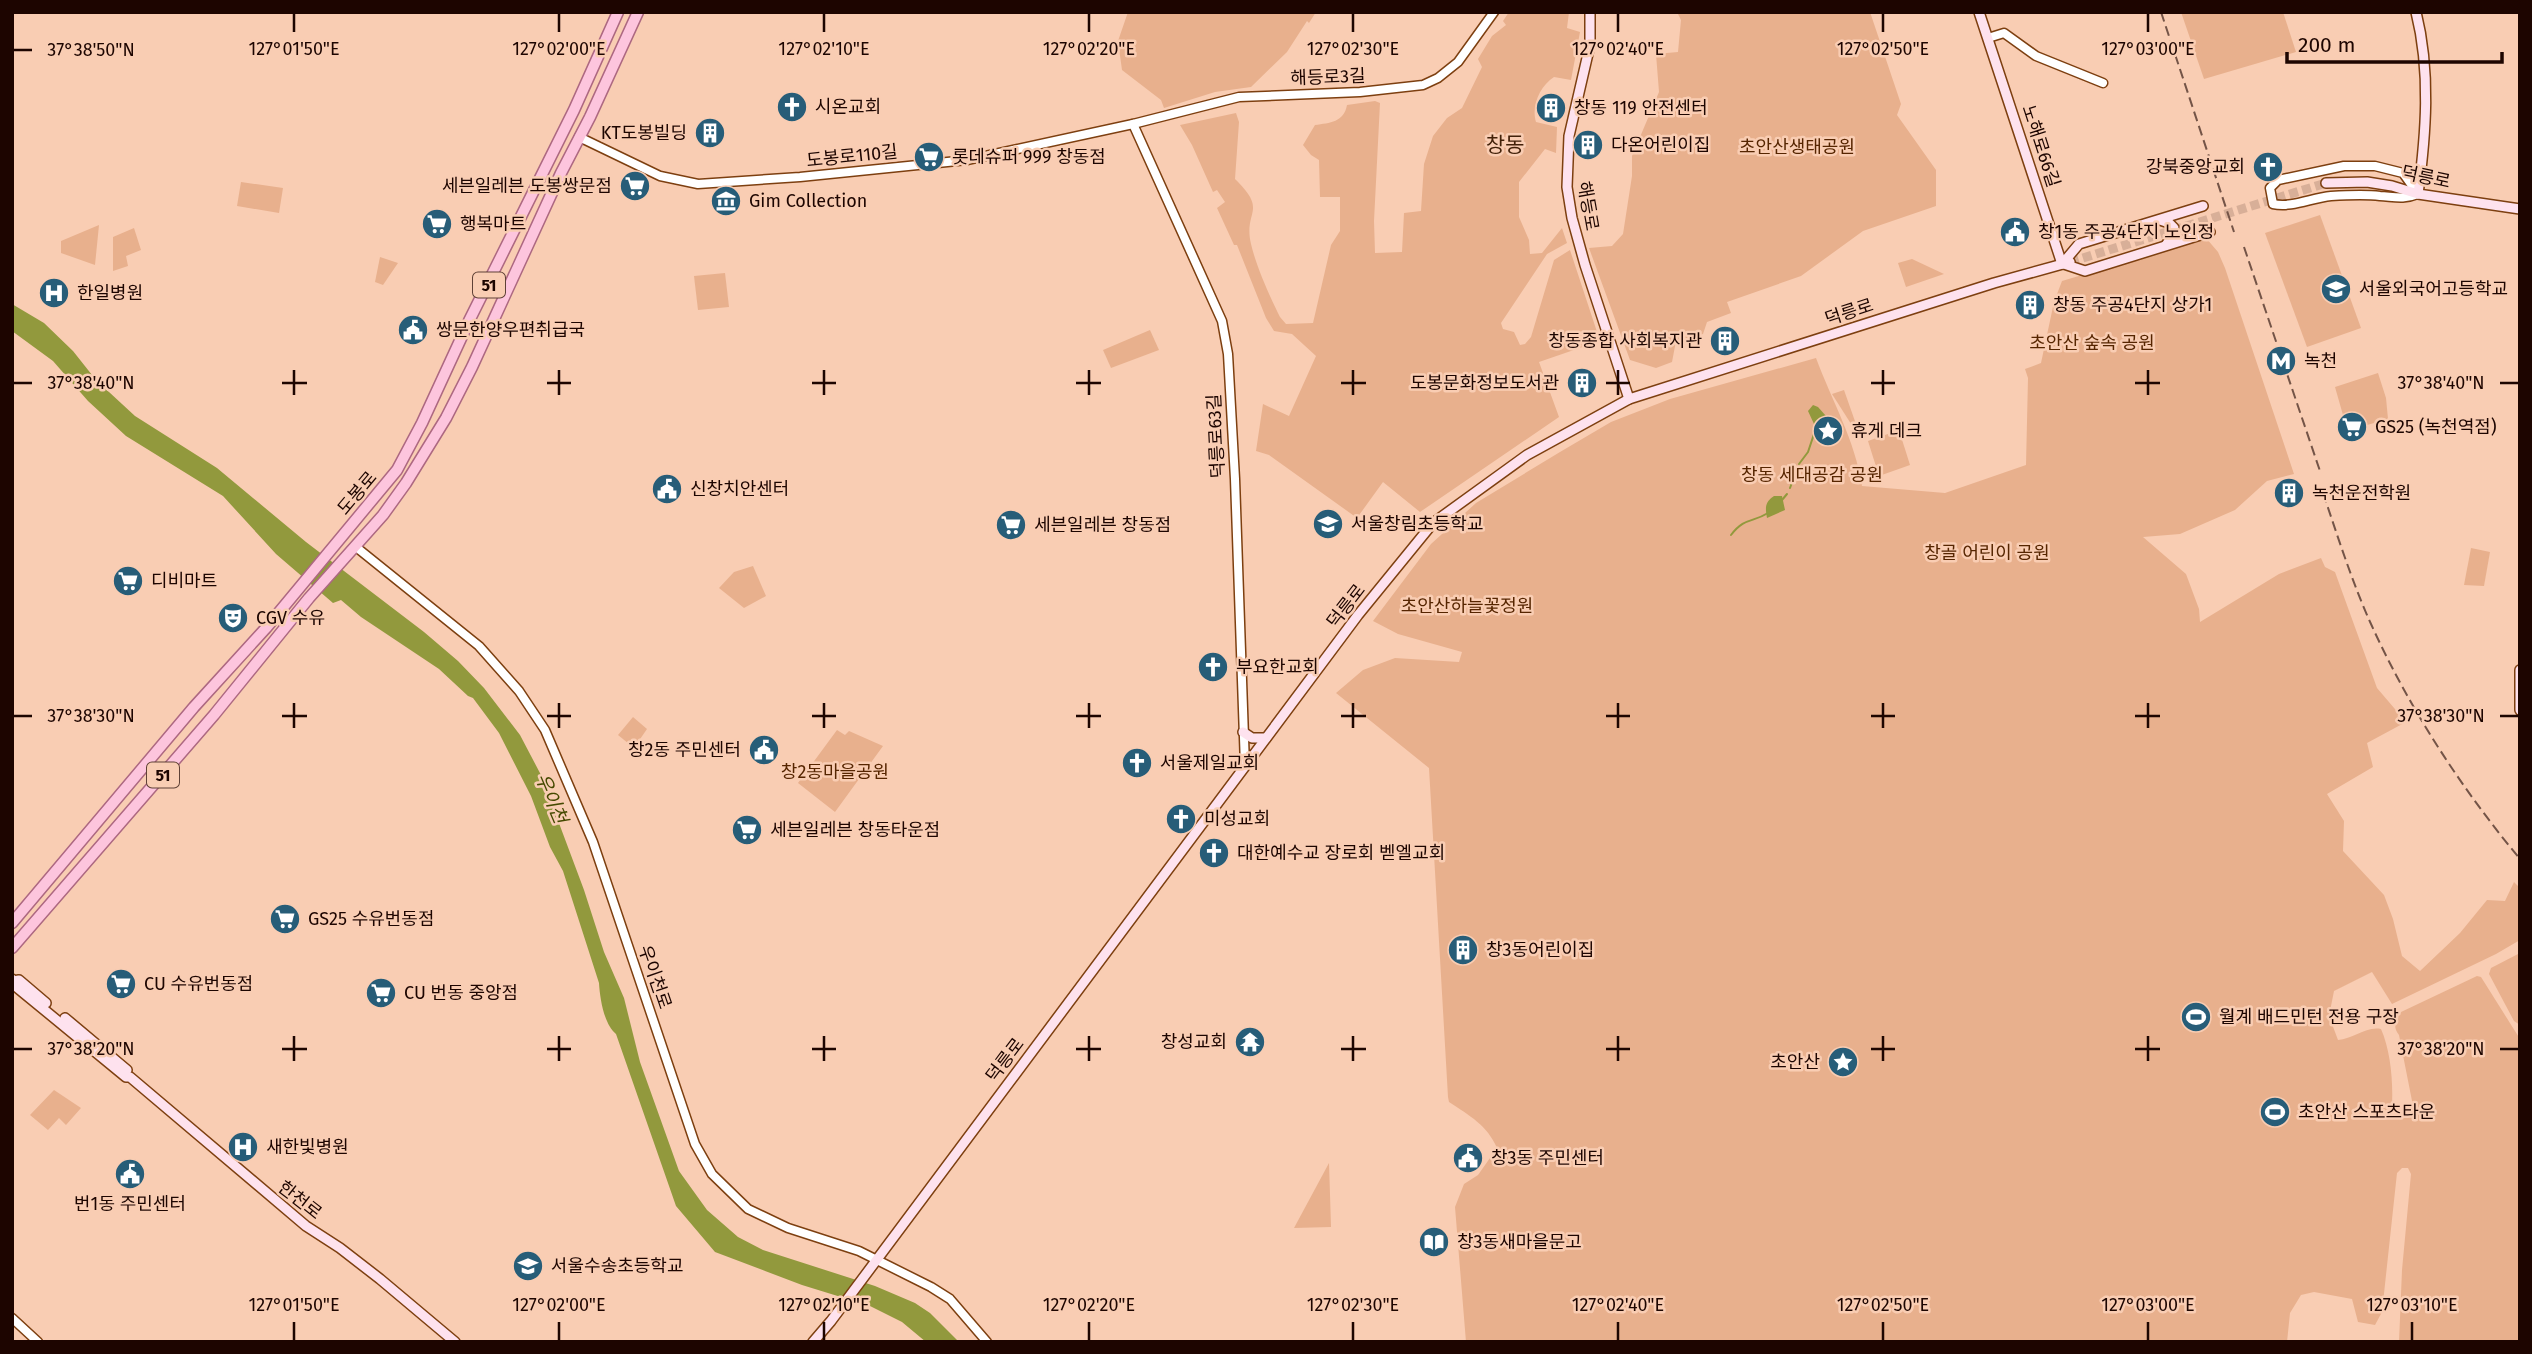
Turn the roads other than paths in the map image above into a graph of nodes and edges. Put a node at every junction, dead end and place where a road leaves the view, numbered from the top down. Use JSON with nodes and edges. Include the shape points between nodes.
{"nodes":[{"id":1,"x":618,"y":12,"type":"edge"},
{"id":2,"x":638,"y":12,"type":"edge"},
{"id":3,"x":1494,"y":12,"type":"edge"},
{"id":4,"x":1590,"y":12,"type":"edge"},
{"id":5,"x":1979,"y":12,"type":"edge"},
{"id":6,"x":2416,"y":12,"type":"edge"},
{"id":7,"x":1988,"y":38,"type":"junction"},
{"id":8,"x":2103,"y":83,"type":"dead end"},
{"id":9,"x":1133,"y":124,"type":"junction"},
{"id":10,"x":579,"y":137,"type":"junction"},
{"id":11,"x":2326,"y":183,"type":"tunnel mouth"},
{"id":12,"x":2417,"y":194,"type":"junction"},
{"id":13,"x":2203,"y":206,"type":"dead end"},
{"id":14,"x":2520,"y":209,"type":"edge"},
{"id":15,"x":2158,"y":220,"type":"junction"},
{"id":16,"x":2210,"y":232,"type":"dead end"},
{"id":17,"x":2165,"y":246,"type":"junction"},
{"id":18,"x":2066,"y":263,"type":"junction"},
{"id":19,"x":1629,"y":399,"type":"junction"},
{"id":20,"x":353,"y":550,"type":"junction"},
{"id":21,"x":2520,"y":670,"type":"edge"},
{"id":22,"x":2520,"y":710,"type":"edge"},
{"id":23,"x":1243,"y":732,"type":"junction"},
{"id":24,"x":1266,"y":738,"type":"junction"},
{"id":25,"x":1245,"y":766,"type":"junction"},
{"id":26,"x":12,"y":923,"type":"edge"},
{"id":27,"x":12,"y":947,"type":"edge"},
{"id":28,"x":13,"y":980,"type":"edge"},
{"id":29,"x":873,"y":1263,"type":"junction"},
{"id":30,"x":12,"y":1318,"type":"edge"},
{"id":31,"x":38,"y":1342,"type":"edge"},
{"id":32,"x":455,"y":1342,"type":"edge"},
{"id":33,"x":813,"y":1342,"type":"edge"},
{"id":34,"x":987,"y":1342,"type":"edge"}],
"edges":[{"from":1,"to":26,"type":"main road","name":"도봉로","number":"51","via":[[397,470]]},
{"from":2,"to":10,"type":"main road","name":"도봉로","number":"51"},
{"from":3,"to":9,"type":"street","name":"해등로3길","via":[[1458,62],[1423,85],[1239,97]]},
{"from":4,"to":19,"type":"main road","name":"해등로","via":[[1590,45],[1569,136],[1567,187],[1581,251]]},
{"from":5,"to":7,"type":"main road","name":"노해로66길"},
{"from":6,"to":12,"type":"main road","via":[[2426,63],[2424,147]]},
{"from":7,"to":8,"type":"street","via":[[2004,33],[2036,56]]},
{"from":7,"to":18,"type":"main road","name":"노해로66길"},
{"from":9,"to":10,"type":"street","name":"도봉로110길","via":[[954,162],[698,184],[660,176]]},
{"from":9,"to":23,"type":"street","name":"덕릉로63길","via":[[1222,321],[1230,387]]},
{"from":10,"to":20,"type":"main road","name":"도봉로","number":"51","via":[[446,418],[401,491]]},
{"from":11,"to":12,"type":"main road","name":"덕릉로","via":[[2367,182]]},
{"from":12,"to":12,"type":"street","via":[[2403,173],[2375,166],[2312,171],[2278,180],[2270,188],[2273,204],[2284,206],[2331,196],[2404,199]]},
{"from":12,"to":14,"type":"main road","name":"덕릉로"},
{"from":13,"to":15,"type":"main road"},
{"from":15,"to":17,"type":"main road","via":[[2174,228]]},
{"from":15,"to":18,"type":"main road","via":[[2079,244]]},
{"from":16,"to":17,"type":"main road"},
{"from":17,"to":18,"type":"main road","via":[[2084,271]]},
{"from":18,"to":19,"type":"main road","name":"덕릉로"},
{"from":19,"to":24,"type":"main road","name":"덕릉로","via":[[1527,455],[1433,523]]},
{"from":20,"to":27,"type":"main road","number":"51"},
{"from":20,"to":29,"type":"street","name":"우이천로","via":[[479,646],[545,730],[593,842],[695,1144],[712,1174],[748,1209],[788,1228],[859,1251]]},
{"from":21,"to":22,"type":"main road"},
{"from":23,"to":24,"type":"main road","via":[[1252,738]]},
{"from":23,"to":25,"type":"street","name":"덕릉로63길"},
{"from":24,"to":25,"type":"main road","name":"덕릉로"},
{"from":25,"to":29,"type":"main road","name":"덕릉로"},
{"from":28,"to":32,"type":"main road","name":"한천로","via":[[306,1226],[355,1259]]},
{"from":29,"to":33,"type":"main road","name":"덕릉로"},
{"from":29,"to":34,"type":"street","name":"우이천로","via":[[950,1299]]},
{"from":30,"to":31,"type":"street"}]}
